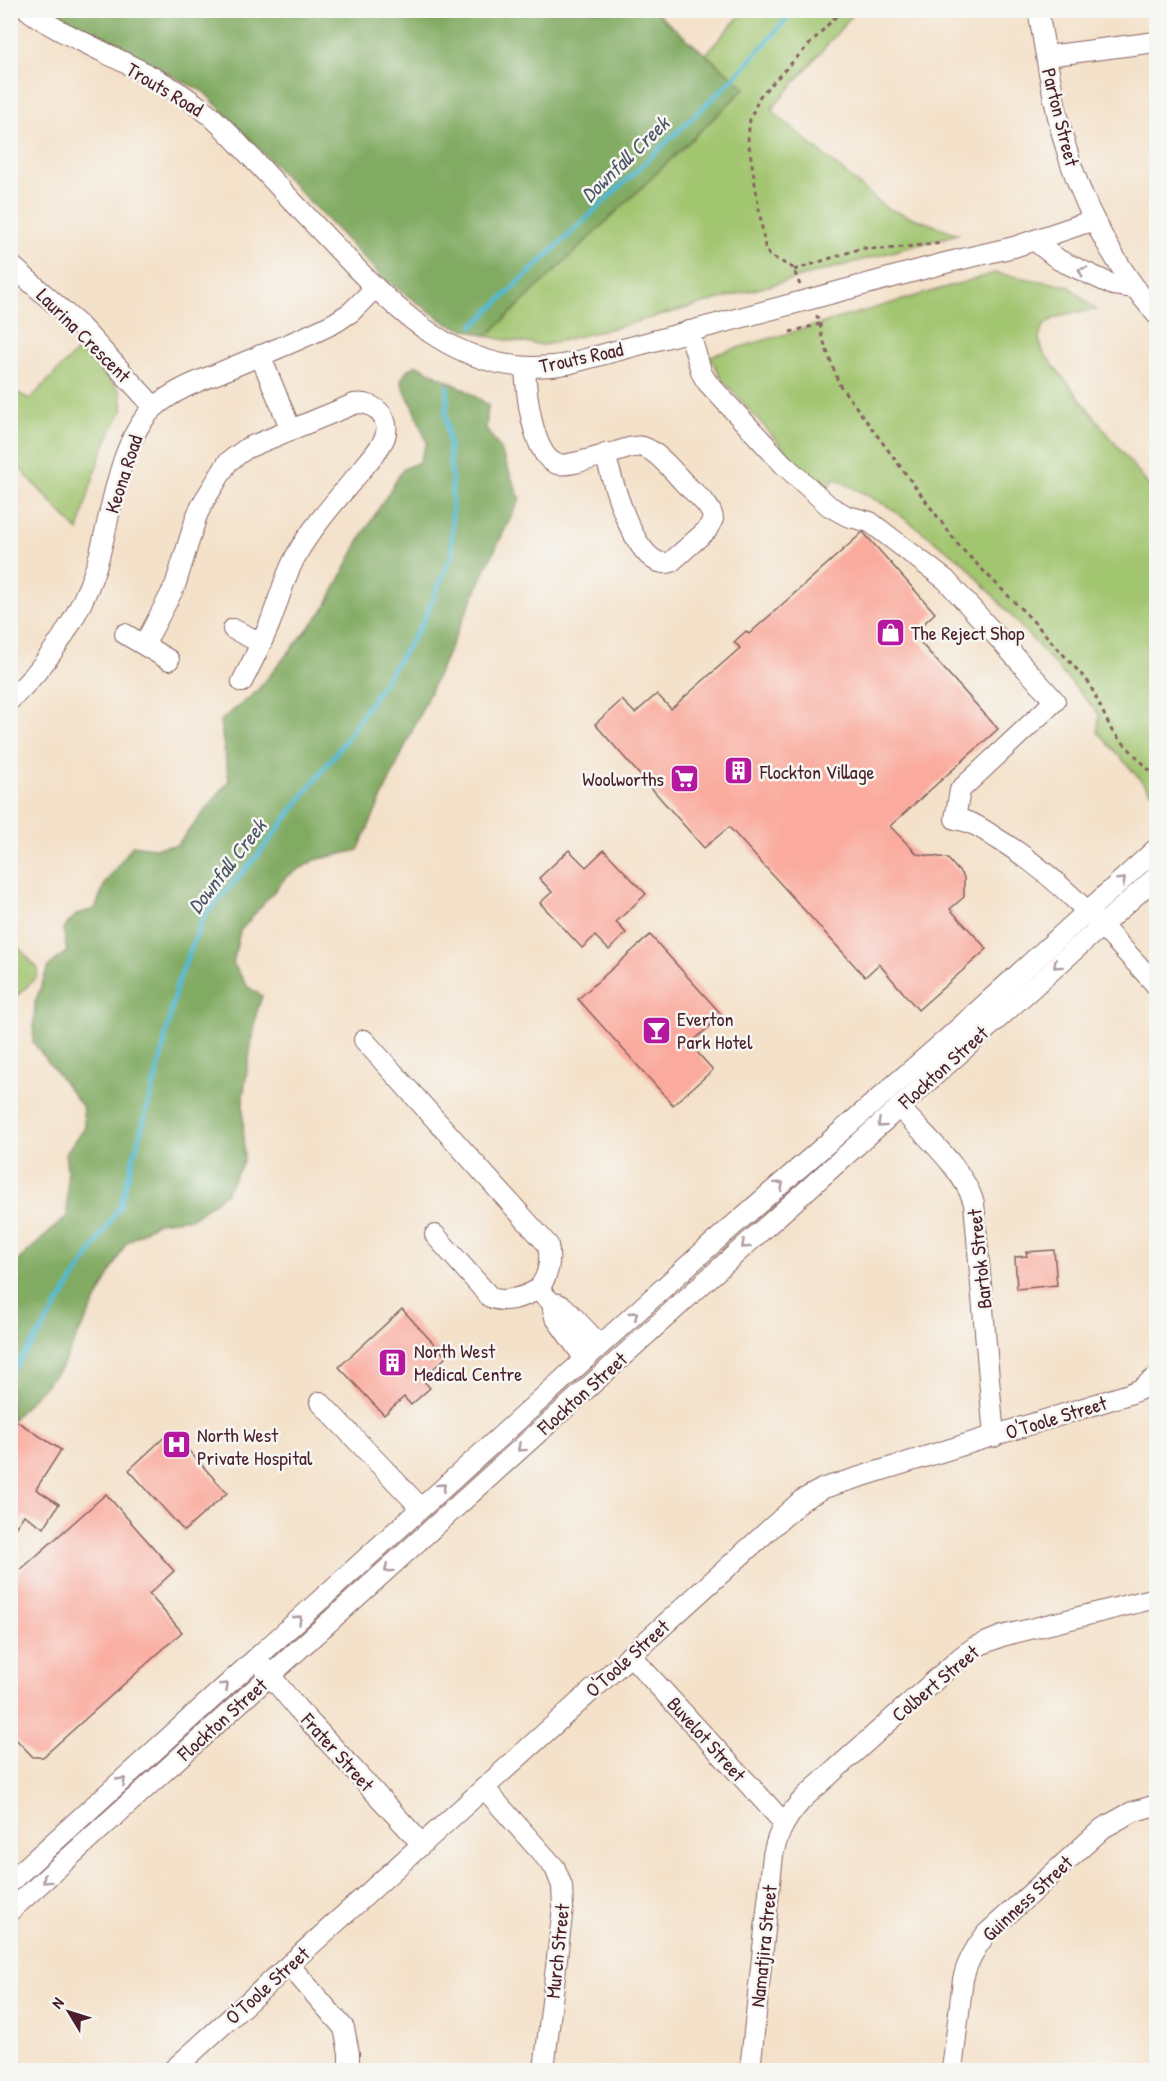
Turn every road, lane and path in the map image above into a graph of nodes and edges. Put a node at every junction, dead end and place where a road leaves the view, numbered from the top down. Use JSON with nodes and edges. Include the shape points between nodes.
{"nodes":[{"id":1,"x":28,"y":10,"type":"edge"},
{"id":2,"x":842,"y":10,"type":"edge"},
{"id":3,"x":1038,"y":10,"type":"edge"},
{"id":4,"x":1156,"y":42,"type":"edge"},
{"id":5,"x":1047,"y":56,"type":"junction"},
{"id":6,"x":1094,"y":220,"type":"junction"},
{"id":7,"x":1035,"y":241,"type":"junction"},
{"id":8,"x":951,"y":242,"type":"dead end"},
{"id":9,"x":10,"y":264,"type":"edge"},
{"id":10,"x":794,"y":270,"type":"junction"},
{"id":11,"x":801,"y":287,"type":"dead end"},
{"id":12,"x":375,"y":288,"type":"junction"},
{"id":13,"x":1135,"y":288,"type":"junction"},
{"id":14,"x":815,"y":313,"type":"dead end"},
{"id":15,"x":1156,"y":314,"type":"edge"},
{"id":16,"x":820,"y":324,"type":"junction"},
{"id":17,"x":689,"y":331,"type":"junction"},
{"id":18,"x":790,"y":332,"type":"dead end"},
{"id":19,"x":260,"y":355,"type":"junction"},
{"id":20,"x":525,"y":367,"type":"junction"},
{"id":21,"x":154,"y":407,"type":"junction"},
{"id":22,"x":291,"y":430,"type":"junction"},
{"id":23,"x":605,"y":454,"type":"junction"},
{"id":24,"x":232,"y":629,"type":"dead end"},
{"id":25,"x":125,"y":634,"type":"dead end"},
{"id":26,"x":261,"y":643,"type":"junction"},
{"id":27,"x":144,"y":645,"type":"junction"},
{"id":28,"x":169,"y":660,"type":"dead end"},
{"id":29,"x":242,"y":682,"type":"dead end"},
{"id":30,"x":10,"y":700,"type":"edge"},
{"id":31,"x":1156,"y":777,"type":"edge"},
{"id":32,"x":1156,"y":849,"type":"edge"},
{"id":33,"x":1156,"y":876,"type":"edge"},
{"id":34,"x":1094,"y":920,"type":"junction"},
{"id":35,"x":1156,"y":985,"type":"edge"},
{"id":36,"x":364,"y":1041,"type":"dead end"},
{"id":37,"x":899,"y":1107,"type":"junction"},
{"id":38,"x":435,"y":1235,"type":"dead end"},
{"id":39,"x":538,"y":1289,"type":"junction"},
{"id":40,"x":555,"y":1306,"type":"junction"},
{"id":41,"x":600,"y":1345,"type":"junction"},
{"id":42,"x":585,"y":1359,"type":"junction"},
{"id":43,"x":1156,"y":1377,"type":"edge"},
{"id":44,"x":320,"y":1402,"type":"dead end"},
{"id":45,"x":994,"y":1437,"type":"junction"},
{"id":46,"x":420,"y":1507,"type":"junction"},
{"id":47,"x":1156,"y":1598,"type":"edge"},
{"id":48,"x":630,"y":1655,"type":"junction"},
{"id":49,"x":255,"y":1658,"type":"junction"},
{"id":50,"x":270,"y":1676,"type":"junction"},
{"id":51,"x":484,"y":1788,"type":"junction"},
{"id":52,"x":1156,"y":1806,"type":"edge"},
{"id":53,"x":784,"y":1823,"type":"junction"},
{"id":54,"x":422,"y":1844,"type":"junction"},
{"id":55,"x":10,"y":1882,"type":"edge"},
{"id":56,"x":10,"y":1911,"type":"edge"},
{"id":57,"x":289,"y":1965,"type":"junction"},
{"id":58,"x":173,"y":2070,"type":"edge"},
{"id":59,"x":349,"y":2070,"type":"edge"},
{"id":60,"x":544,"y":2070,"type":"edge"},
{"id":61,"x":750,"y":2070,"type":"edge"},
{"id":62,"x":952,"y":2070,"type":"edge"}],
"edges":[{"from":1,"to":12,"type":"street","name":"Trouts Road","via":[[173,89],[207,113]]},
{"from":2,"to":10,"type":"path","via":[[760,96],[750,119],[748,139],[765,247],[769,255]]},
{"from":3,"to":5,"type":"street","name":"Parton Street"},
{"from":4,"to":5,"type":"street"},
{"from":5,"to":6,"type":"street","name":"Parton Street","via":[[1065,144]]},
{"from":6,"to":7,"type":"street","name":"Trouts Road"},
{"from":6,"to":13,"type":"street"},
{"from":13,"to":7,"type":"street","one_way":true,"via":[[1113,285],[1059,260]]},
{"from":7,"to":17,"type":"street","name":"Trouts Road"},
{"from":8,"to":10,"type":"path","via":[[862,248]]},
{"from":9,"to":21,"type":"street","name":"Laurina Crescent","via":[[79,325]]},
{"from":10,"to":11,"type":"path"},
{"from":12,"to":19,"type":"street","name":"Keona Road","via":[[336,322]]},
{"from":12,"to":20,"type":"street","name":"Trouts Road","via":[[449,345],[482,359]]},
{"from":13,"to":15,"type":"street"},
{"from":14,"to":16,"type":"path"},
{"from":16,"to":18,"type":"path"},
{"from":16,"to":31,"type":"path","via":[[839,384],[960,547],[1089,684],[1112,731]]},
{"from":17,"to":20,"type":"street","name":"Trouts Road","via":[[567,364]]},
{"from":17,"to":34,"type":"street","via":[[707,382],[783,464],[838,513],[870,522],[936,571],[1055,701],[960,790],[955,819],[974,824],[1009,845],[1046,872]]},
{"from":19,"to":21,"type":"street","name":"Keona Road","via":[[190,385]]},
{"from":19,"to":22,"type":"street"},
{"from":20,"to":23,"type":"street","via":[[530,408],[540,446],[548,458],[563,465]]},
{"from":21,"to":30,"type":"street","name":"Keona Road","via":[[141,422],[125,456],[96,566],[81,602],[48,658]]},
{"from":22,"to":26,"type":"street","via":[[361,402],[378,410],[386,429],[376,451],[293,561]]},
{"from":22,"to":27,"type":"street","via":[[240,451],[224,468],[197,515],[175,586]]},
{"from":23,"to":23,"type":"street","via":[[636,447],[648,450],[709,508],[713,519],[709,527],[671,562],[655,561],[633,535]]},
{"from":24,"to":26,"type":"street"},
{"from":25,"to":27,"type":"street"},
{"from":26,"to":29,"type":"street"},
{"from":27,"to":28,"type":"street"},
{"from":34,"to":32,"type":"street","name":"Flockton Street","one_way":true},
{"from":33,"to":34,"type":"street","name":"Flockton Street"},
{"from":34,"to":35,"type":"street"},
{"from":34,"to":37,"type":"street","name":"Flockton Street","one_way":true},
{"from":41,"to":34,"type":"street","name":"Flockton Street","one_way":true},
{"from":36,"to":39,"type":"street","via":[[548,1245],[549,1265]]},
{"from":37,"to":45,"type":"street","name":"Bartok Street","via":[[959,1173],[974,1203]]},
{"from":37,"to":50,"type":"street","name":"Flockton Street","one_way":true},
{"from":38,"to":39,"type":"street","via":[[495,1300],[512,1299]]},
{"from":39,"to":40,"type":"street"},
{"from":40,"to":41,"type":"street","via":[[564,1307]]},
{"from":40,"to":42,"type":"street","via":[[555,1317]]},
{"from":41,"to":42,"type":"street","name":"Flockton Street"},
{"from":46,"to":42,"type":"street","name":"Flockton Street","one_way":true},
{"from":43,"to":45,"type":"street","name":"O'Toole Street","via":[[1129,1394]]},
{"from":44,"to":46,"type":"street"},
{"from":45,"to":48,"type":"street","name":"O'Toole Street","via":[[824,1488],[802,1500]]},
{"from":49,"to":46,"type":"street","name":"Flockton Street","one_way":true},
{"from":47,"to":53,"type":"street","name":"Colbert Street","via":[[1002,1636],[975,1647],[807,1796]]},
{"from":48,"to":51,"type":"street","name":"O'Toole Street"},
{"from":48,"to":53,"type":"street","name":"Buvelot Street"},
{"from":49,"to":50,"type":"street","name":"Frater Street"},
{"from":55,"to":49,"type":"street","name":"Flockton Street","one_way":true},
{"from":50,"to":54,"type":"street","name":"Frater Street"},
{"from":50,"to":56,"type":"street","name":"Flockton Street","one_way":true},
{"from":51,"to":54,"type":"street","name":"O'Toole Street"},
{"from":51,"to":60,"type":"street","name":"Murch Street","via":[[555,1868],[562,1886],[563,1907]]},
{"from":52,"to":62,"type":"street","name":"Guinness Street","via":[[1132,1812],[1103,1828],[978,1944],[963,1979]]},
{"from":53,"to":61,"type":"street","name":"Namatjira Street","via":[[773,1855]]},
{"from":54,"to":57,"type":"street","name":"O'Toole Street"},
{"from":57,"to":58,"type":"street","name":"O'Toole Street"},
{"from":57,"to":59,"type":"street","via":[[344,2028]]}]}
